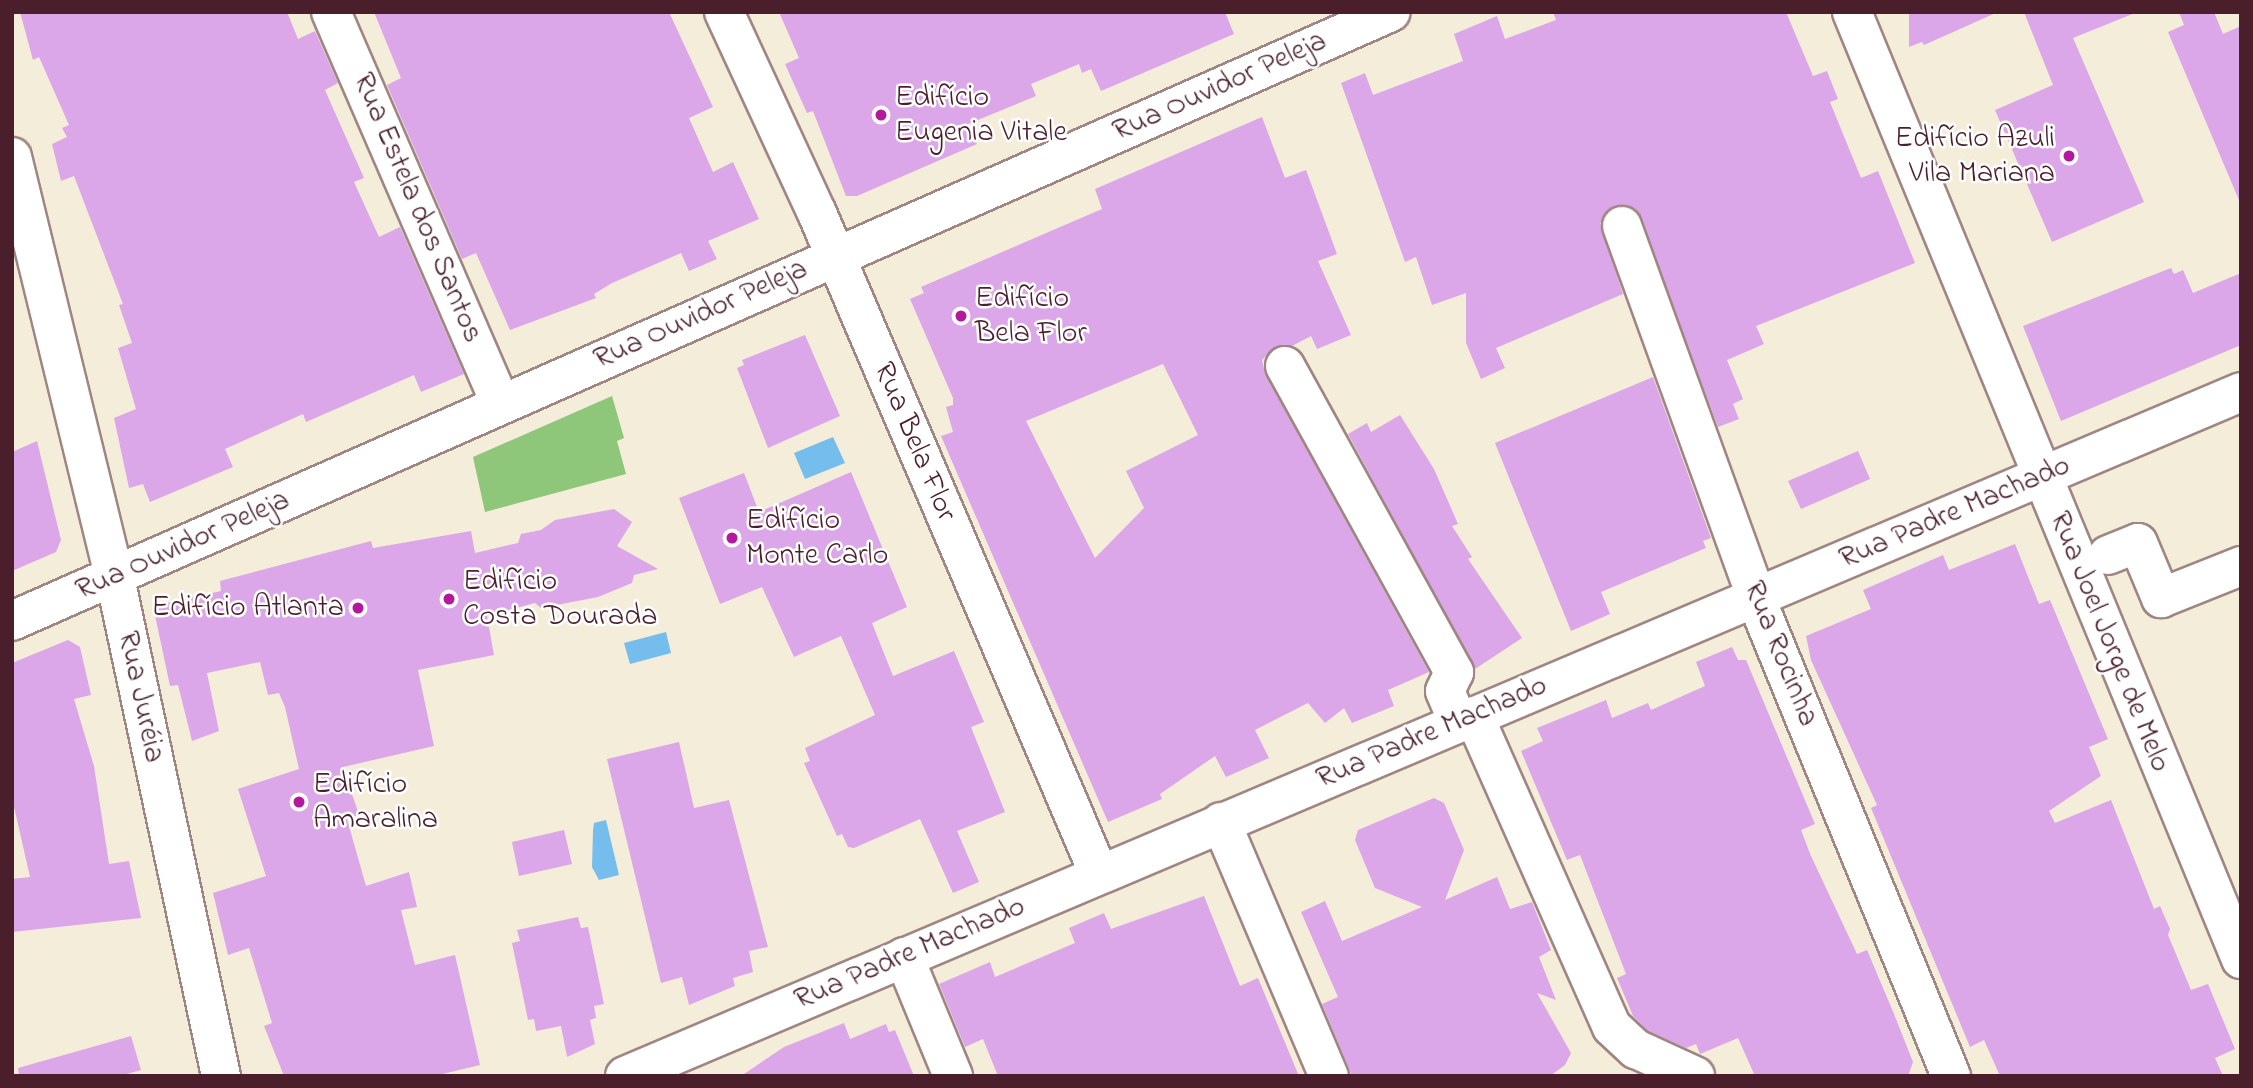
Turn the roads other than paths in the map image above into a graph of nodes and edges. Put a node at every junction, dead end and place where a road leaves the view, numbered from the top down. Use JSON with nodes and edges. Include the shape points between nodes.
{"nodes":[{"id":1,"x":331,"y":12,"type":"edge"},
{"id":2,"x":724,"y":12,"type":"edge"},
{"id":3,"x":1391,"y":12,"type":"edge"},
{"id":4,"x":1852,"y":12,"type":"edge"},
{"id":5,"x":12,"y":156,"type":"edge"},
{"id":6,"x":1622,"y":226,"type":"dead end"},
{"id":7,"x":834,"y":255,"type":"junction"},
{"id":8,"x":1285,"y":366,"type":"dead end"},
{"id":9,"x":2241,"y":392,"type":"edge"},
{"id":10,"x":501,"y":404,"type":"junction"},
{"id":11,"x":2041,"y":477,"type":"junction"},
{"id":12,"x":2108,"y":555,"type":"dead end"},
{"id":13,"x":2241,"y":566,"type":"edge"},
{"id":14,"x":115,"y":578,"type":"junction"},
{"id":15,"x":1756,"y":597,"type":"junction"},
{"id":16,"x":12,"y":621,"type":"edge"},
{"id":17,"x":1466,"y":719,"type":"junction"},
{"id":18,"x":1221,"y":822,"type":"junction"},
{"id":19,"x":1098,"y":874,"type":"junction"},
{"id":20,"x":904,"y":957,"type":"junction"},
{"id":21,"x":2241,"y":959,"type":"edge"},
{"id":22,"x":221,"y":1076,"type":"edge"},
{"id":23,"x":625,"y":1076,"type":"edge"},
{"id":24,"x":953,"y":1076,"type":"edge"},
{"id":25,"x":1329,"y":1076,"type":"edge"},
{"id":26,"x":1695,"y":1076,"type":"edge"},
{"id":27,"x":1951,"y":1076,"type":"edge"}],
"edges":[{"from":1,"to":10,"type":"street","name":"Rua Estela dos Santos"},
{"from":2,"to":7,"type":"street","name":"Rua Bela Flor"},
{"from":3,"to":7,"type":"street","name":"Rua Ouvidor Peleja"},
{"from":4,"to":11,"type":"street","name":"Rua Joel Jorge de Melo"},
{"from":5,"to":14,"type":"street","name":"Rua Juréia"},
{"from":6,"to":15,"type":"street","name":"Rua Rocinha"},
{"from":7,"to":10,"type":"street","name":"Rua Ouvidor Peleja"},
{"from":7,"to":19,"type":"street","name":"Rua Bela Flor"},
{"from":8,"to":17,"type":"street","via":[[1454,672],[1445,691]]},
{"from":9,"to":11,"type":"street","name":"Rua Padre Machado"},
{"from":10,"to":14,"type":"street","name":"Rua Ouvidor Peleja"},
{"from":11,"to":15,"type":"street","name":"Rua Padre Machado"},
{"from":11,"to":21,"type":"street","name":"Rua Joel Jorge de Melo"},
{"from":12,"to":13,"type":"street","via":[[2138,542],[2161,598]]},
{"from":14,"to":16,"type":"street","name":"Rua Ouvidor Peleja"},
{"from":14,"to":22,"type":"street","name":"Rua Juréia"},
{"from":15,"to":17,"type":"street","name":"Rua Padre Machado"},
{"from":15,"to":27,"type":"street","name":"Rua Rocinha"},
{"from":17,"to":18,"type":"street","name":"Rua Padre Machado"},
{"from":17,"to":26,"type":"street","via":[[1612,1027],[1636,1049]]},
{"from":18,"to":19,"type":"street","name":"Rua Padre Machado"},
{"from":18,"to":25,"type":"street"},
{"from":19,"to":20,"type":"street","name":"Rua Padre Machado"},
{"from":20,"to":23,"type":"street","name":"Rua Padre Machado"},
{"from":20,"to":24,"type":"street"}]}
